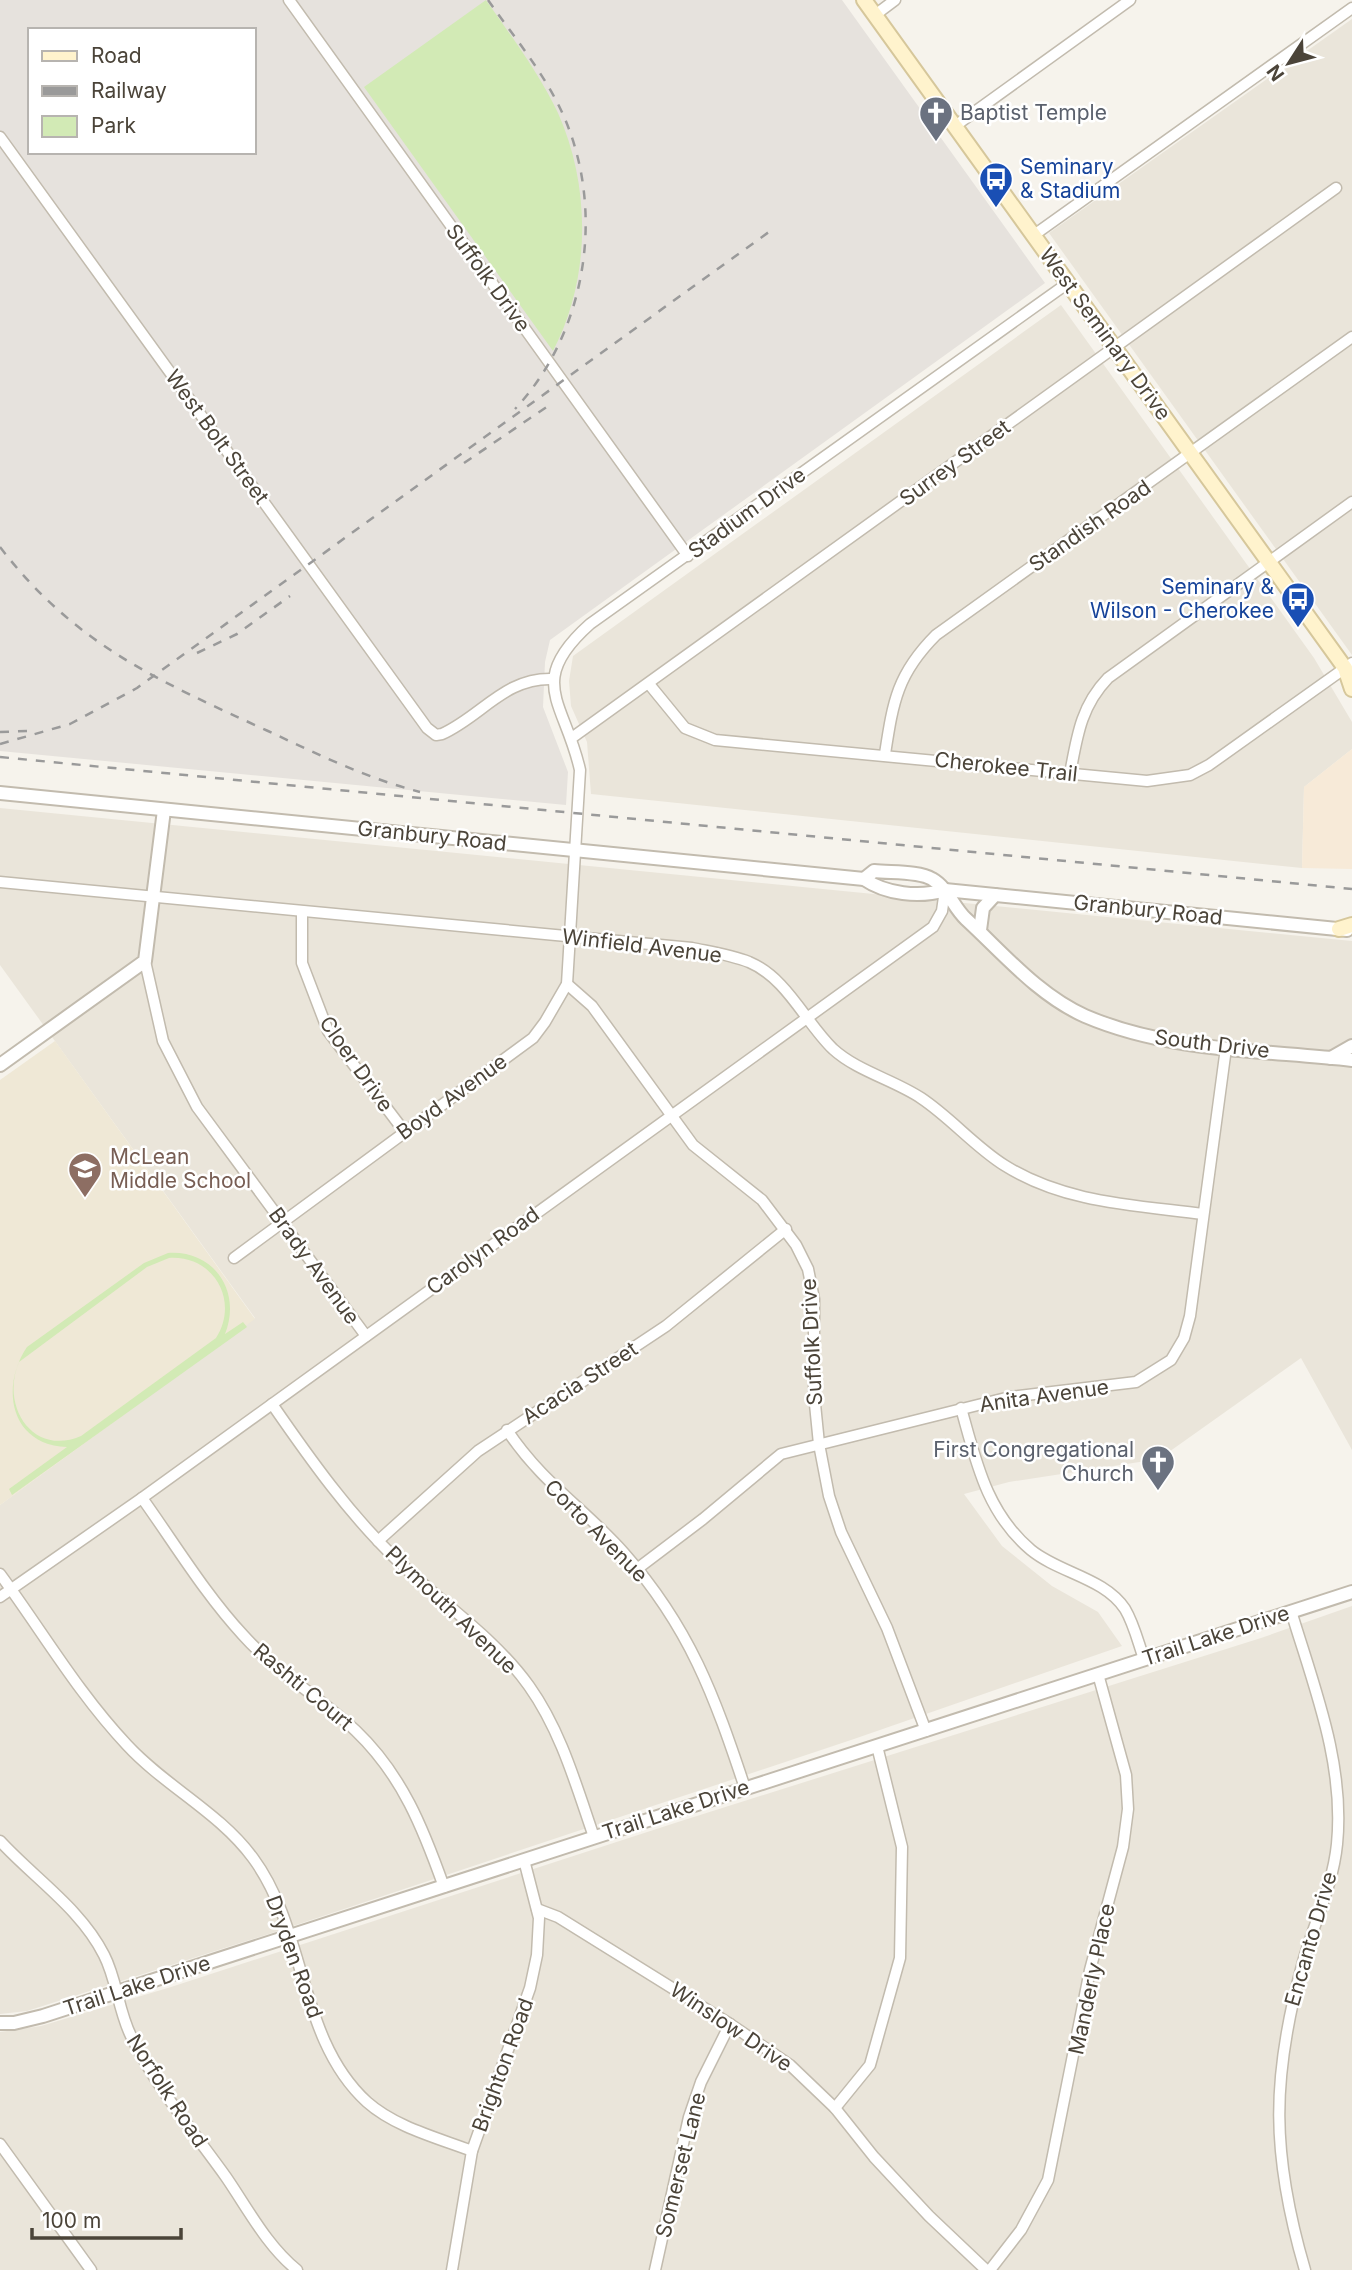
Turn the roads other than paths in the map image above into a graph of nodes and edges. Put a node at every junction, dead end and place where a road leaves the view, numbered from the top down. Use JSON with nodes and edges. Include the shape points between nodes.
{"nodes":[{"id":1,"x":289,"y":0,"type":"edge"},
{"id":2,"x":864,"y":0,"type":"edge"},
{"id":3,"x":895,"y":0,"type":"edge"},
{"id":4,"x":1130,"y":0,"type":"edge"},
{"id":5,"x":1352,"y":8,"type":"edge"},
{"id":6,"x":875,"y":15,"type":"junction"},
{"id":7,"x":955,"y":126,"type":"junction"},
{"id":8,"x":0,"y":137,"type":"edge"},
{"id":9,"x":1336,"y":188,"type":"dead end"},
{"id":10,"x":1034,"y":235,"type":"junction"},
{"id":11,"x":1068,"y":283,"type":"junction"},
{"id":12,"x":1352,"y":337,"type":"edge"},
{"id":13,"x":1115,"y":348,"type":"junction"},
{"id":14,"x":1191,"y":454,"type":"junction"},
{"id":15,"x":1352,"y":502,"type":"edge"},
{"id":16,"x":688,"y":556,"type":"junction"},
{"id":17,"x":1269,"y":562,"type":"junction"},
{"id":18,"x":1350,"y":668,"type":"edge"},
{"id":19,"x":553,"y":679,"type":"junction"},
{"id":20,"x":649,"y":684,"type":"junction"},
{"id":21,"x":1352,"y":689,"type":"edge"},
{"id":22,"x":573,"y":737,"type":"junction"},
{"id":23,"x":885,"y":754,"type":"junction"},
{"id":24,"x":1070,"y":774,"type":"junction"},
{"id":25,"x":0,"y":793,"type":"edge"},
{"id":26,"x":164,"y":810,"type":"junction"},
{"id":27,"x":573,"y":850,"type":"junction"},
{"id":28,"x":0,"y":883,"type":"edge"},
{"id":29,"x":945,"y":890,"type":"junction"},
{"id":30,"x":995,"y":895,"type":"junction"},
{"id":31,"x":154,"y":897,"type":"junction"},
{"id":32,"x":302,"y":912,"type":"junction"},
{"id":33,"x":1348,"y":928,"type":"edge"},
{"id":34,"x":980,"y":930,"type":"junction"},
{"id":35,"x":568,"y":937,"type":"junction"},
{"id":36,"x":145,"y":961,"type":"junction"},
{"id":37,"x":566,"y":984,"type":"junction"},
{"id":38,"x":808,"y":1019,"type":"junction"},
{"id":39,"x":1352,"y":1046,"type":"edge"},
{"id":40,"x":1226,"y":1048,"type":"junction"},
{"id":41,"x":1331,"y":1058,"type":"junction"},
{"id":42,"x":1352,"y":1060,"type":"edge"},
{"id":43,"x":0,"y":1065,"type":"edge"},
{"id":44,"x":672,"y":1116,"type":"junction"},
{"id":45,"x":404,"y":1131,"type":"junction"},
{"id":46,"x":1203,"y":1214,"type":"junction"},
{"id":47,"x":282,"y":1223,"type":"junction"},
{"id":48,"x":786,"y":1229,"type":"junction"},
{"id":49,"x":234,"y":1258,"type":"dead end"},
{"id":50,"x":366,"y":1336,"type":"junction"},
{"id":51,"x":272,"y":1404,"type":"junction"},
{"id":52,"x":961,"y":1408,"type":"junction"},
{"id":53,"x":507,"y":1430,"type":"junction"},
{"id":54,"x":819,"y":1444,"type":"junction"},
{"id":55,"x":142,"y":1498,"type":"junction"},
{"id":56,"x":378,"y":1541,"type":"junction"},
{"id":57,"x":637,"y":1569,"type":"junction"},
{"id":58,"x":0,"y":1574,"type":"edge"},
{"id":59,"x":11,"y":1589,"type":"junction"},
{"id":60,"x":1352,"y":1592,"type":"edge"},
{"id":61,"x":0,"y":1597,"type":"edge"},
{"id":62,"x":1291,"y":1612,"type":"junction"},
{"id":63,"x":1144,"y":1659,"type":"junction"},
{"id":64,"x":1098,"y":1674,"type":"junction"},
{"id":65,"x":926,"y":1731,"type":"junction"},
{"id":66,"x":877,"y":1746,"type":"junction"},
{"id":67,"x":745,"y":1788,"type":"junction"},
{"id":68,"x":594,"y":1836,"type":"junction"},
{"id":69,"x":0,"y":1841,"type":"edge"},
{"id":70,"x":524,"y":1860,"type":"junction"},
{"id":71,"x":444,"y":1886,"type":"junction"},
{"id":72,"x":537,"y":1909,"type":"junction"},
{"id":73,"x":291,"y":1937,"type":"junction"},
{"id":74,"x":117,"y":1992,"type":"junction"},
{"id":75,"x":0,"y":2023,"type":"edge"},
{"id":76,"x":730,"y":2024,"type":"junction"},
{"id":77,"x":835,"y":2108,"type":"junction"},
{"id":78,"x":0,"y":2144,"type":"edge"},
{"id":79,"x":472,"y":2151,"type":"junction"},
{"id":80,"x":91,"y":2270,"type":"edge"},
{"id":81,"x":297,"y":2270,"type":"edge"},
{"id":82,"x":452,"y":2270,"type":"edge"},
{"id":83,"x":655,"y":2270,"type":"edge"},
{"id":84,"x":988,"y":2270,"type":"edge"},
{"id":85,"x":1305,"y":2270,"type":"edge"}],
"edges":[{"from":1,"to":16,"type":"street","name":"Suffolk Drive"},
{"from":2,"to":6,"type":"main road","name":"West Seminary Drive"},
{"from":3,"to":6,"type":"street"},
{"from":4,"to":7,"type":"street"},
{"from":5,"to":10,"type":"street"},
{"from":6,"to":7,"type":"main road","name":"West Seminary Drive"},
{"from":7,"to":10,"type":"main road","name":"West Seminary Drive"},
{"from":8,"to":19,"type":"street","name":"West Bolt Street","via":[[427,728],[436,735],[447,732],[526,680]]},
{"from":9,"to":13,"type":"street","name":"Surrey Street"},
{"from":10,"to":11,"type":"main road","name":"West Seminary Drive"},
{"from":11,"to":13,"type":"main road","name":"West Seminary Drive"},
{"from":11,"to":16,"type":"street","name":"Stadium Drive"},
{"from":12,"to":14,"type":"street","name":"Standish Road"},
{"from":13,"to":14,"type":"main road","name":"West Seminary Drive"},
{"from":13,"to":20,"type":"street","name":"Surrey Street"},
{"from":14,"to":17,"type":"main road","name":"West Seminary Drive"},
{"from":14,"to":23,"type":"street","name":"Standish Road","via":[[936,635],[916,655],[893,699]]},
{"from":15,"to":17,"type":"street"},
{"from":16,"to":19,"type":"street","name":"Stadium Drive","via":[[573,639],[561,652]]},
{"from":17,"to":18,"type":"main road","name":"West Seminary Drive"},
{"from":17,"to":24,"type":"street","via":[[1097,690],[1078,725]]},
{"from":18,"to":21,"type":"main road","name":"West Seminary Drive"},
{"from":18,"to":24,"type":"street","name":"Cherokee Trail","via":[[1190,775],[1147,781]]},
{"from":19,"to":22,"type":"street","via":[[553,690]]},
{"from":20,"to":22,"type":"street","name":"Surrey Street"},
{"from":20,"to":23,"type":"street","name":"Cherokee Trail","via":[[685,728],[715,740]]},
{"from":22,"to":27,"type":"street","via":[[580,770]]},
{"from":23,"to":24,"type":"street","name":"Cherokee Trail"},
{"from":25,"to":26,"type":"street","name":"Granbury Road"},
{"from":26,"to":27,"type":"street","name":"Granbury Road"},
{"from":26,"to":31,"type":"street","name":"Brady Avenue"},
{"from":27,"to":29,"type":"street","name":"Granbury Road","via":[[864,879],[877,888],[928,895]]},
{"from":27,"to":35,"type":"street"},
{"from":28,"to":31,"type":"street","name":"Winfield Avenue"},
{"from":29,"to":30,"type":"street","name":"Granbury Road"},
{"from":29,"to":34,"type":"street","name":"South Drive","via":[[964,918]]},
{"from":29,"to":38,"type":"street","name":"Carolyn Road","via":[[942,911],[933,927]]},
{"from":30,"to":33,"type":"street","name":"Granbury Road"},
{"from":30,"to":34,"type":"street","via":[[984,908]]},
{"from":31,"to":32,"type":"street","name":"Winfield Avenue"},
{"from":31,"to":36,"type":"street","name":"Brady Avenue"},
{"from":32,"to":35,"type":"street","name":"Winfield Avenue"},
{"from":32,"to":45,"type":"street","name":"Cloer Drive","via":[[302,963],[328,1031]]},
{"from":34,"to":40,"type":"street","name":"South Drive","via":[[1026,977],[1085,1016],[1146,1036]]},
{"from":35,"to":37,"type":"street","name":"Boyd Avenue"},
{"from":35,"to":38,"type":"street","name":"Winfield Avenue","via":[[692,948],[750,962],[772,976]]},
{"from":36,"to":43,"type":"street"},
{"from":36,"to":47,"type":"street","name":"Brady Avenue","via":[[157,1021],[172,1063],[197,1107]]},
{"from":37,"to":44,"type":"street","name":"Suffolk Drive","via":[[592,1006]]},
{"from":37,"to":45,"type":"street","name":"Boyd Avenue","via":[[533,1038]]},
{"from":38,"to":44,"type":"street","name":"Carolyn Road"},
{"from":38,"to":46,"type":"street","name":"Winfield Avenue","via":[[834,1050],[919,1097],[1001,1163],[1044,1187],[1100,1201]]},
{"from":39,"to":41,"type":"street"},
{"from":40,"to":41,"type":"street","name":"South Drive"},
{"from":40,"to":46,"type":"street","name":"Anita Avenue"},
{"from":41,"to":42,"type":"street","name":"South Drive"},
{"from":44,"to":48,"type":"street","name":"Suffolk Drive","via":[[693,1145],[762,1200]]},
{"from":44,"to":50,"type":"street","name":"Carolyn Road"},
{"from":45,"to":47,"type":"street","name":"Boyd Avenue"},
{"from":46,"to":52,"type":"street","name":"Anita Avenue","via":[[1190,1317],[1171,1360],[1136,1382],[1010,1397]]},
{"from":47,"to":49,"type":"street","name":"Boyd Avenue"},
{"from":47,"to":50,"type":"street","name":"Brady Avenue"},
{"from":48,"to":53,"type":"street","name":"Acacia Street","via":[[666,1326]]},
{"from":48,"to":54,"type":"street","name":"Suffolk Drive","via":[[808,1269],[814,1299]]},
{"from":50,"to":51,"type":"street","name":"Carolyn Road"},
{"from":51,"to":55,"type":"street","name":"Carolyn Road"},
{"from":51,"to":56,"type":"street","name":"Plymouth Avenue"},
{"from":52,"to":54,"type":"street","name":"Anita Avenue"},
{"from":52,"to":63,"type":"street","via":[[992,1504],[1040,1557],[1115,1597],[1131,1619]]},
{"from":53,"to":56,"type":"street","name":"Acacia Street"},
{"from":53,"to":57,"type":"street","name":"Corto Avenue","via":[[536,1471]]},
{"from":54,"to":57,"type":"street","name":"Anita Avenue","via":[[781,1454]]},
{"from":54,"to":65,"type":"street","name":"Suffolk Drive","via":[[841,1532],[887,1628]]},
{"from":55,"to":59,"type":"street","name":"Carolyn Road"},
{"from":55,"to":71,"type":"street","name":"Rashti Court","via":[[242,1634],[274,1667],[355,1731],[387,1766],[414,1808]]},
{"from":56,"to":68,"type":"street","name":"Plymouth Avenue","via":[[497,1650],[528,1685],[565,1753]]},
{"from":57,"to":67,"type":"street","name":"Corto Avenue","via":[[673,1617],[705,1674]]},
{"from":58,"to":59,"type":"street","name":"Dryden Road"},
{"from":59,"to":61,"type":"street","name":"Carolyn Road"},
{"from":59,"to":73,"type":"street","name":"Dryden Road","via":[[74,1680],[128,1746],[240,1842],[265,1876]]},
{"from":60,"to":62,"type":"street","name":"Trail Lake Drive"},
{"from":62,"to":63,"type":"street","name":"Trail Lake Drive"},
{"from":62,"to":85,"type":"street","name":"Encanto Drive","via":[[1329,1738],[1338,1808],[1331,1877],[1287,2022],[1277,2110],[1280,2161]]},
{"from":63,"to":64,"type":"street","name":"Trail Lake Drive"},
{"from":64,"to":65,"type":"street","name":"Trail Lake Drive"},
{"from":64,"to":84,"type":"street","name":"Manderly Place","via":[[1126,1775],[1123,1847],[1090,1970],[1048,2180],[1021,2230]]},
{"from":65,"to":66,"type":"street","name":"Trail Lake Drive"},
{"from":66,"to":67,"type":"street","name":"Trail Lake Drive"},
{"from":66,"to":77,"type":"street","via":[[902,1847],[900,1958],[870,2064]]},
{"from":67,"to":68,"type":"street","name":"Trail Lake Drive"},
{"from":68,"to":70,"type":"street","name":"Trail Lake Drive"},
{"from":69,"to":74,"type":"street","name":"Norfolk Road","via":[[93,1937]]},
{"from":70,"to":71,"type":"street","name":"Trail Lake Drive"},
{"from":70,"to":72,"type":"street","name":"Brighton Road"},
{"from":71,"to":73,"type":"street","name":"Trail Lake Drive"},
{"from":72,"to":76,"type":"street","name":"Winslow Drive","via":[[558,1917]]},
{"from":72,"to":79,"type":"street","name":"Brighton Road","via":[[539,1939],[530,1988]]},
{"from":73,"to":74,"type":"street","name":"Trail Lake Drive"},
{"from":73,"to":79,"type":"street","name":"Dryden Road","via":[[320,2031],[345,2077],[385,2114]]},
{"from":74,"to":75,"type":"street","name":"Trail Lake Drive","via":[[27,2020]]},
{"from":74,"to":81,"type":"street","name":"Norfolk Road","via":[[131,2037],[187,2126],[269,2240]]},
{"from":76,"to":77,"type":"street","name":"Winslow Drive","via":[[790,2065]]},
{"from":76,"to":83,"type":"street","name":"Somerset Lane","via":[[689,2117]]},
{"from":77,"to":84,"type":"street","name":"Winslow Drive","via":[[905,2191]]},
{"from":78,"to":80,"type":"street"},
{"from":79,"to":82,"type":"street","name":"Brighton Road"}]}
